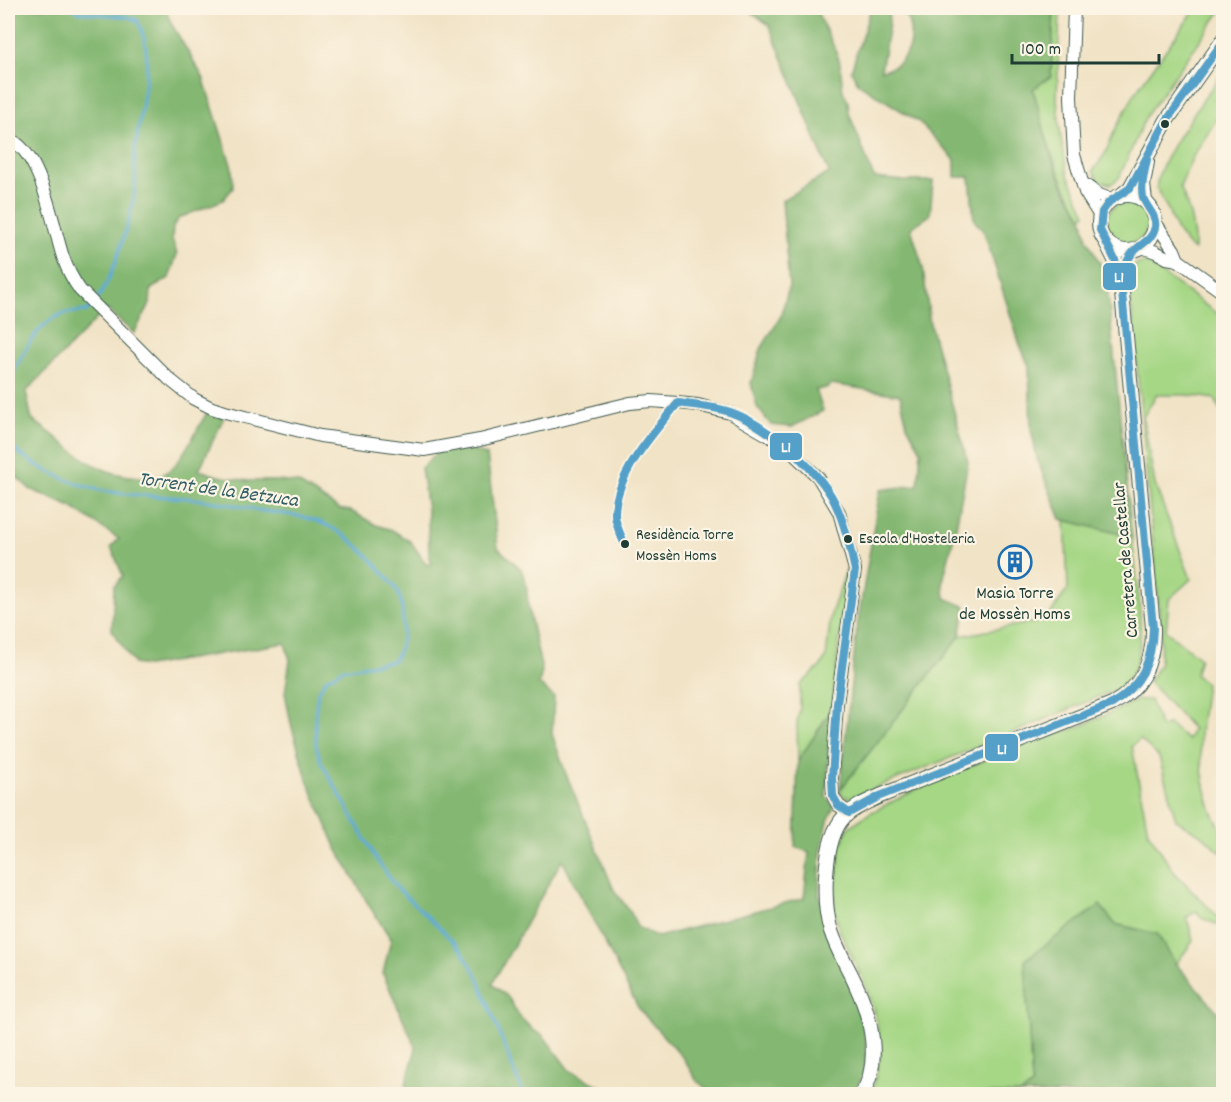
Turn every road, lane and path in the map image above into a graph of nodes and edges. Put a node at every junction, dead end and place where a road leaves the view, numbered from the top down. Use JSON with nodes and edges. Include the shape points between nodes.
{"nodes":[{"id":1,"x":1074,"y":8,"type":"edge"},
{"id":2,"x":1224,"y":39,"type":"edge"},
{"id":3,"x":8,"y":139,"type":"edge"},
{"id":4,"x":1147,"y":159,"type":"junction"},
{"id":5,"x":1084,"y":184,"type":"junction"},
{"id":6,"x":1116,"y":198,"type":"junction"},
{"id":7,"x":1144,"y":201,"type":"junction"},
{"id":8,"x":1100,"y":216,"type":"junction"},
{"id":9,"x":1155,"y":222,"type":"junction"},
{"id":10,"x":1106,"y":242,"type":"junction"},
{"id":11,"x":1139,"y":248,"type":"junction"},
{"id":12,"x":1178,"y":260,"type":"junction"},
{"id":13,"x":1121,"y":282,"type":"junction"},
{"id":14,"x":1224,"y":293,"type":"edge"},
{"id":15,"x":849,"y":813,"type":"junction"},
{"id":16,"x":862,"y":1095,"type":"edge"}],
"edges":[{"from":1,"to":5,"type":"street","via":[[1071,133],[1076,166]]},
{"from":2,"to":4,"type":"street","via":[[1167,120]]},
{"from":3,"to":15,"type":"street","via":[[22,147],[32,161],[63,259],[81,292],[169,379],[194,399],[225,412],[320,436],[424,450],[651,401],[721,410],[744,419],[783,444],[818,477],[835,503],[855,570],[837,704],[832,778],[833,795]]},
{"from":4,"to":6,"type":"street","via":[[1130,188]]},
{"from":4,"to":7,"type":"street"},
{"from":5,"to":6,"type":"street","via":[[1100,195]]},
{"from":5,"to":8,"type":"street","via":[[1086,195]]},
{"from":6,"to":7,"type":"street","via":[[1131,196]]},
{"from":6,"to":8,"type":"street"},
{"from":7,"to":9,"type":"street"},
{"from":8,"to":10,"type":"street","via":[[1100,230]]},
{"from":9,"to":11,"type":"street","via":[[1153,233]]},
{"from":9,"to":12,"type":"street"},
{"from":10,"to":11,"type":"street","via":[[1119,250]]},
{"from":10,"to":13,"type":"street","name":"Carretera de Castellar"},
{"from":11,"to":12,"type":"street"},
{"from":11,"to":13,"type":"street","name":"Carretera de Castellar","via":[[1128,260]]},
{"from":12,"to":14,"type":"street"},
{"from":13,"to":15,"type":"street","name":"Carretera de Castellar","via":[[1153,628],[1144,675],[1131,691],[1112,704],[880,796]]},
{"from":15,"to":16,"type":"street","name":"Carretera de Castellar","via":[[832,839],[826,901],[830,928],[857,986],[871,1035],[872,1067]]}]}
